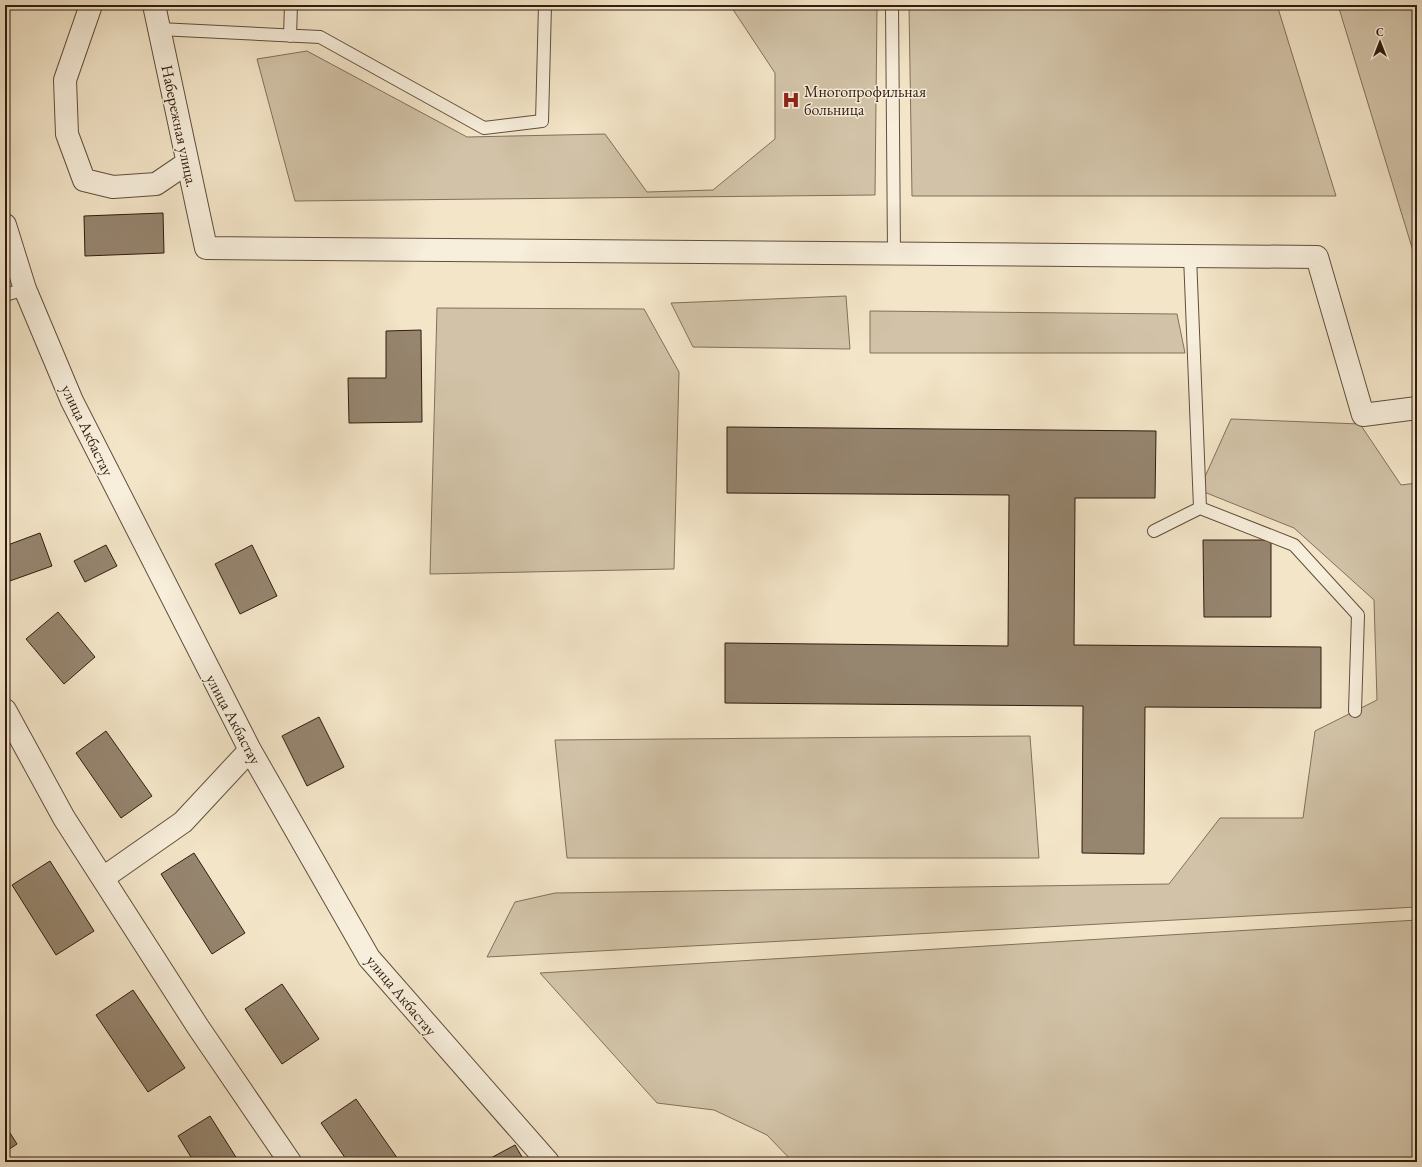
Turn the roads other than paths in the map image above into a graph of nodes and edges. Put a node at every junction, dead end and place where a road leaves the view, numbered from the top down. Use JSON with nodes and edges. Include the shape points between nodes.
{"nodes":[{"id":1,"x":91,"y":5,"type":"edge"},
{"id":2,"x":154,"y":5,"type":"edge"},
{"id":3,"x":291,"y":5,"type":"edge"},
{"id":4,"x":545,"y":5,"type":"edge"},
{"id":5,"x":892,"y":5,"type":"edge"},
{"id":6,"x":159,"y":29,"type":"junction"},
{"id":7,"x":290,"y":36,"type":"junction"},
{"id":8,"x":187,"y":163,"type":"junction"},
{"id":9,"x":5,"y":225,"type":"edge"},
{"id":10,"x":894,"y":253,"type":"junction"},
{"id":11,"x":1190,"y":256,"type":"junction"},
{"id":12,"x":15,"y":292,"type":"edge"},
{"id":13,"x":1417,"y":408,"type":"edge"},
{"id":14,"x":1200,"y":508,"type":"junction"},
{"id":15,"x":1154,"y":531,"type":"dead end"},
{"id":16,"x":5,"y":710,"type":"edge"},
{"id":17,"x":1355,"y":711,"type":"dead end"},
{"id":18,"x":250,"y":750,"type":"junction"},
{"id":19,"x":103,"y":878,"type":"junction"},
{"id":20,"x":290,"y":1162,"type":"edge"},
{"id":21,"x":548,"y":1162,"type":"edge"}],
"edges":[{"from":1,"to":8,"type":"street","via":[[65,80],[67,134],[84,180],[113,187],[156,184]]},
{"from":2,"to":6,"type":"street","name":"Набережная улица."},
{"from":3,"to":7,"type":"lane"},
{"from":4,"to":7,"type":"lane","via":[[542,121],[484,128],[320,37]]},
{"from":5,"to":10,"type":"lane"},
{"from":6,"to":7,"type":"lane"},
{"from":6,"to":8,"type":"street","name":"Набережная улица."},
{"from":8,"to":10,"type":"street","name":"Набережная улица.","via":[[206,248]]},
{"from":9,"to":12,"type":"street","name":"улица Акбастау"},
{"from":10,"to":11,"type":"street"},
{"from":11,"to":13,"type":"street","via":[[1317,257],[1363,415]]},
{"from":11,"to":14,"type":"lane"},
{"from":12,"to":18,"type":"street","name":"улица Акбастау"},
{"from":14,"to":15,"type":"lane"},
{"from":14,"to":17,"type":"lane","via":[[1294,545],[1358,615]]},
{"from":16,"to":19,"type":"street","via":[[64,818]]},
{"from":18,"to":19,"type":"street","via":[[183,822]]},
{"from":18,"to":21,"type":"street","name":"улица Акбастау","via":[[369,958]]},
{"from":19,"to":20,"type":"street","via":[[198,1027]]}]}
